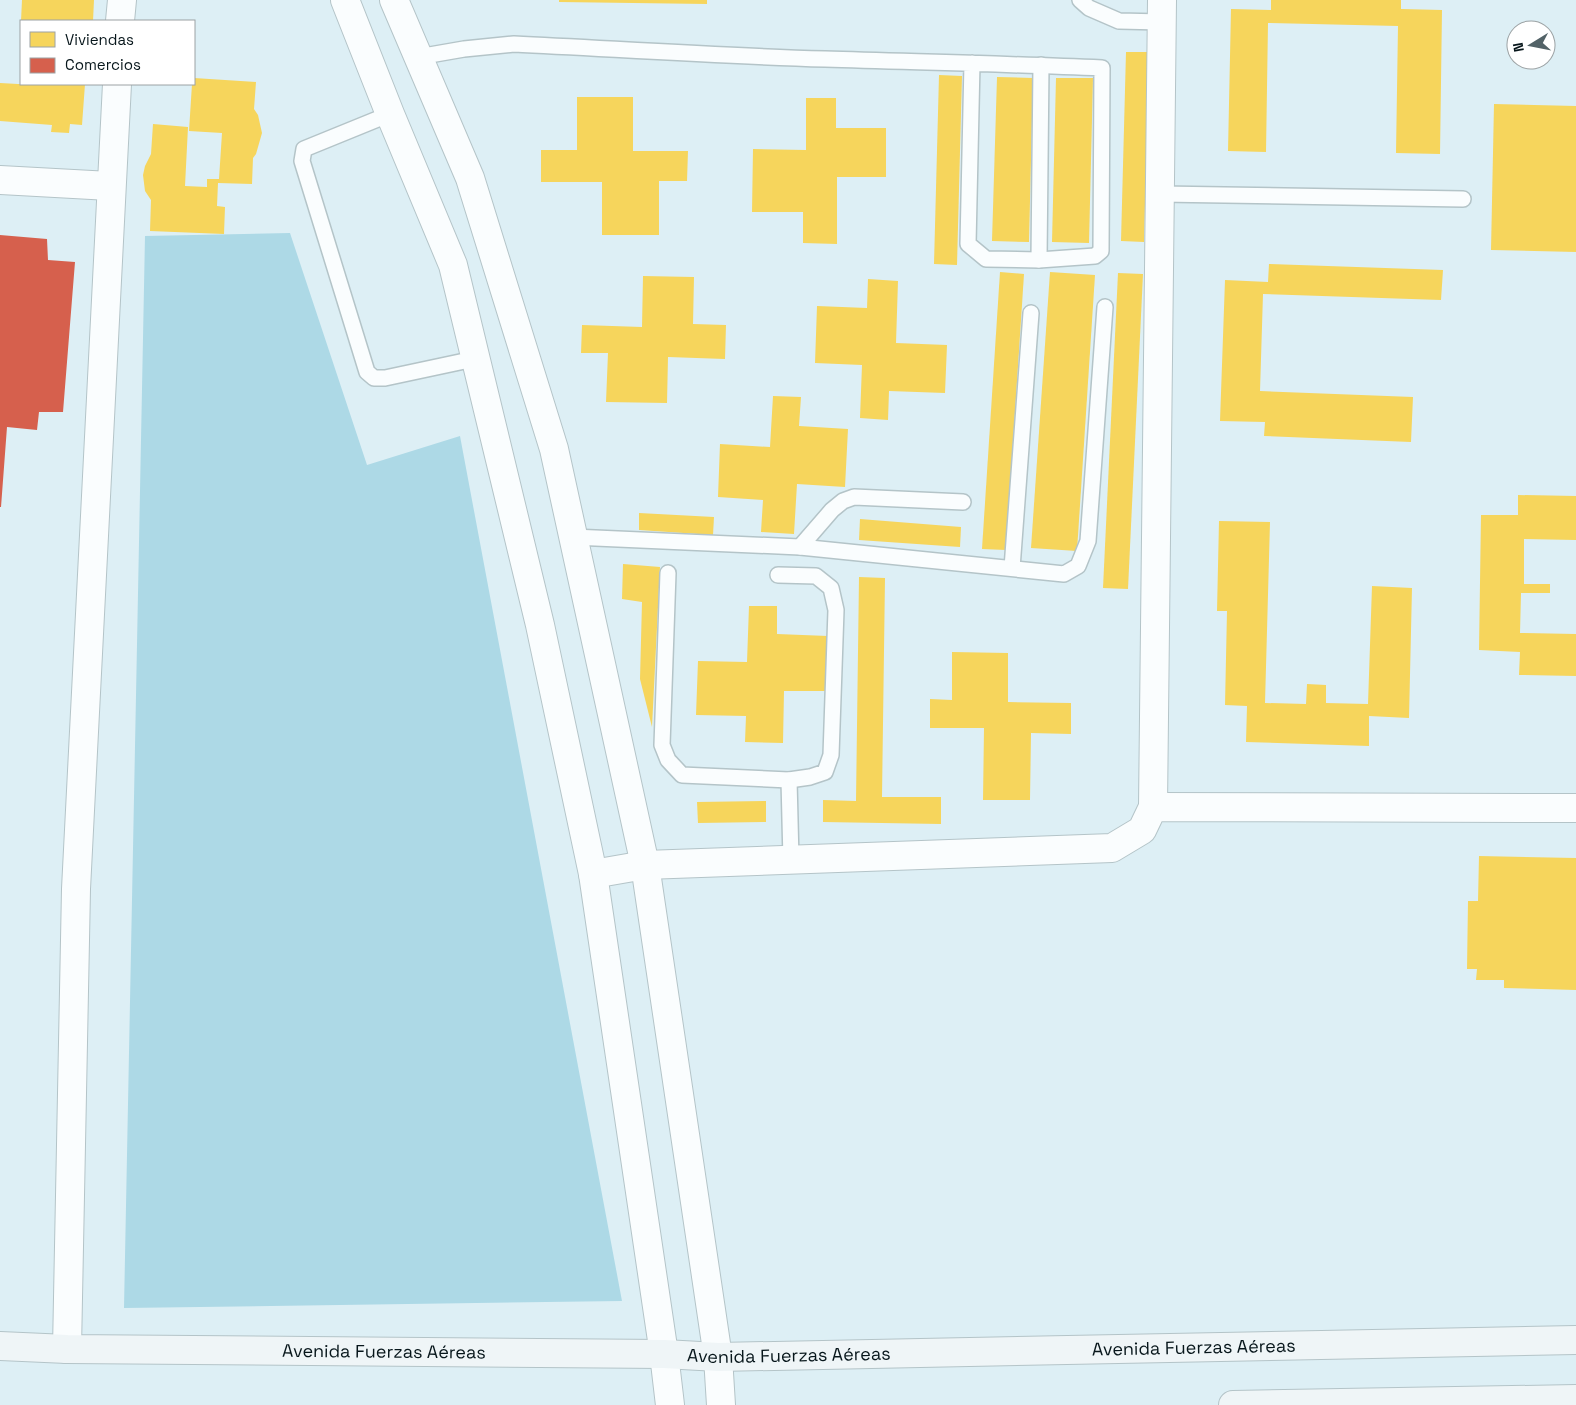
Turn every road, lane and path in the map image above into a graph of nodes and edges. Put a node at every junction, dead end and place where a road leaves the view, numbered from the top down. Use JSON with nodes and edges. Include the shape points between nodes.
{"nodes":[{"id":1,"x":122,"y":0,"type":"edge"},
{"id":2,"x":345,"y":0,"type":"edge"},
{"id":3,"x":394,"y":0,"type":"edge"},
{"id":4,"x":1080,"y":0,"type":"edge"},
{"id":5,"x":1162,"y":11,"type":"edge"},
{"id":6,"x":120,"y":20,"type":"edge"},
{"id":7,"x":418,"y":57,"type":"junction"},
{"id":8,"x":972,"y":63,"type":"junction"},
{"id":9,"x":1041,"y":65,"type":"junction"},
{"id":10,"x":117,"y":85,"type":"edge"},
{"id":11,"x":390,"y":114,"type":"junction"},
{"id":12,"x":0,"y":180,"type":"edge"},
{"id":13,"x":110,"y":186,"type":"junction"},
{"id":14,"x":1161,"y":194,"type":"junction"},
{"id":15,"x":1463,"y":199,"type":"dead end"},
{"id":16,"x":1039,"y":260,"type":"junction"},
{"id":17,"x":1105,"y":307,"type":"dead end"},
{"id":18,"x":1031,"y":314,"type":"dead end"},
{"id":19,"x":474,"y":359,"type":"junction"},
{"id":20,"x":963,"y":502,"type":"dead end"},
{"id":21,"x":573,"y":536,"type":"junction"},
{"id":22,"x":800,"y":547,"type":"junction"},
{"id":23,"x":1012,"y":568,"type":"junction"},
{"id":24,"x":668,"y":573,"type":"dead end"},
{"id":25,"x":778,"y":575,"type":"dead end"},
{"id":26,"x":788,"y":780,"type":"junction"},
{"id":27,"x":1154,"y":807,"type":"junction"},
{"id":28,"x":1576,"y":808,"type":"edge"},
{"id":29,"x":791,"y":860,"type":"junction"},
{"id":30,"x":645,"y":865,"type":"junction"},
{"id":31,"x":593,"y":874,"type":"junction"},
{"id":32,"x":1576,"y":1340,"type":"edge"},
{"id":33,"x":0,"y":1346,"type":"edge"},
{"id":34,"x":67,"y":1349,"type":"junction"},
{"id":35,"x":664,"y":1354,"type":"junction"},
{"id":36,"x":718,"y":1357,"type":"junction"},
{"id":37,"x":1576,"y":1399,"type":"edge"},
{"id":38,"x":670,"y":1405,"type":"edge"},
{"id":39,"x":721,"y":1405,"type":"edge"},
{"id":40,"x":1233,"y":1405,"type":"edge"}],
"edges":[{"from":1,"to":6,"type":"street"},
{"from":2,"to":11,"type":"street"},
{"from":3,"to":7,"type":"street"},
{"from":4,"to":5,"type":"lane","via":[[1089,8],[1119,21]]},
{"from":5,"to":14,"type":"street"},
{"from":7,"to":8,"type":"lane","via":[[514,44]]},
{"from":7,"to":21,"type":"street","via":[[470,178],[554,449]]},
{"from":8,"to":9,"type":"lane"},
{"from":8,"to":16,"type":"lane","via":[[968,244],[986,259]]},
{"from":9,"to":16,"type":"lane"},
{"from":9,"to":16,"type":"lane","via":[[1102,68],[1101,251],[1084,258]]},
{"from":10,"to":13,"type":"street"},
{"from":11,"to":19,"type":"street","via":[[453,265]]},
{"from":11,"to":19,"type":"lane","via":[[304,149],[302,162],[367,372],[374,378],[386,378]]},
{"from":12,"to":13,"type":"street"},
{"from":13,"to":34,"type":"street","via":[[76,889]]},
{"from":14,"to":15,"type":"lane"},
{"from":14,"to":27,"type":"street"},
{"from":17,"to":23,"type":"lane","via":[[1088,541],[1078,566],[1064,574]]},
{"from":18,"to":23,"type":"lane"},
{"from":19,"to":31,"type":"street","via":[[540,625]]},
{"from":20,"to":22,"type":"lane","via":[[854,497],[832,510]]},
{"from":21,"to":22,"type":"lane"},
{"from":21,"to":30,"type":"street"},
{"from":22,"to":23,"type":"lane"},
{"from":24,"to":26,"type":"lane","via":[[662,746],[668,760],[682,775]]},
{"from":25,"to":26,"type":"lane","via":[[816,576],[830,588],[836,610],[831,755],[825,772]]},
{"from":26,"to":29,"type":"lane"},
{"from":27,"to":28,"type":"street"},
{"from":27,"to":29,"type":"street","via":[[1142,830],[1112,848]]},
{"from":29,"to":30,"type":"street"},
{"from":30,"to":31,"type":"street"},
{"from":30,"to":36,"type":"street"},
{"from":31,"to":35,"type":"street"},
{"from":32,"to":36,"type":"street","name":"Avenida Fuerzas Aéreas"},
{"from":33,"to":34,"type":"street","name":"Avenida Fuerzas Aéreas"},
{"from":34,"to":35,"type":"street","name":"Avenida Fuerzas Aéreas"},
{"from":35,"to":36,"type":"street","name":"Avenida Fuerzas Aéreas"},
{"from":35,"to":38,"type":"street"},
{"from":36,"to":39,"type":"street"},
{"from":37,"to":40,"type":"street"}]}
